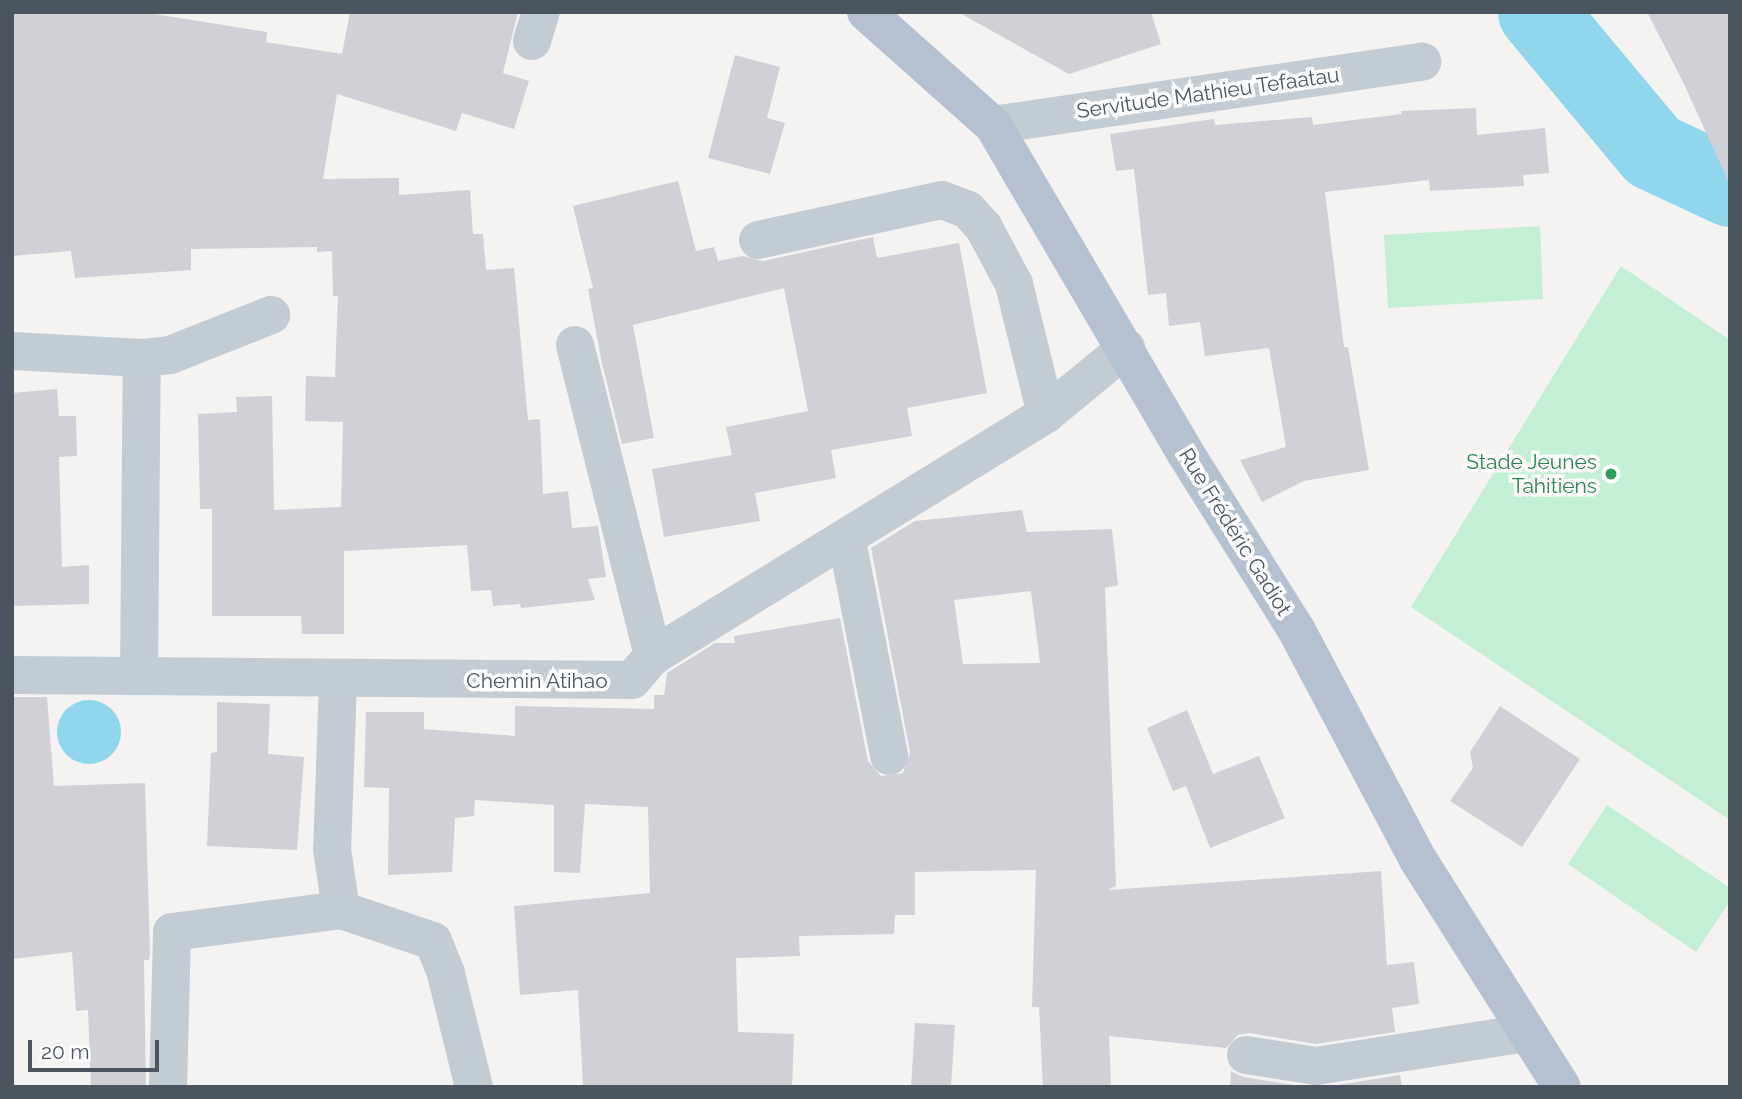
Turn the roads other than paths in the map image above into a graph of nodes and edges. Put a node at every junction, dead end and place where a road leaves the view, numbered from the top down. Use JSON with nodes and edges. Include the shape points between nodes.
{"nodes":[{"id":1,"x":866,"y":12,"type":"edge"},
{"id":2,"x":1422,"y":62,"type":"dead end"},
{"id":3,"x":993,"y":125,"type":"junction"},
{"id":4,"x":758,"y":240,"type":"dead end"},
{"id":5,"x":271,"y":315,"type":"dead end"},
{"id":6,"x":575,"y":345,"type":"dead end"},
{"id":7,"x":1126,"y":348,"type":"junction"},
{"id":8,"x":12,"y":351,"type":"edge"},
{"id":9,"x":142,"y":358,"type":"junction"},
{"id":10,"x":1046,"y":414,"type":"junction"},
{"id":11,"x":847,"y":541,"type":"junction"},
{"id":12,"x":653,"y":656,"type":"junction"},
{"id":13,"x":12,"y":675,"type":"edge"},
{"id":14,"x":139,"y":676,"type":"junction"},
{"id":15,"x":338,"y":681,"type":"junction"},
{"id":16,"x":890,"y":756,"type":"dead end"},
{"id":17,"x":341,"y":910,"type":"junction"},
{"id":18,"x":1526,"y":1033,"type":"junction"},
{"id":19,"x":1246,"y":1055,"type":"dead end"},
{"id":20,"x":168,"y":1087,"type":"edge"},
{"id":21,"x":474,"y":1087,"type":"edge"},
{"id":22,"x":1562,"y":1087,"type":"edge"}],
"edges":[{"from":1,"to":3,"type":"main road","name":"Rue Frédéric Gadiot"},
{"from":2,"to":3,"type":"street","name":"Servitude Mathieu Tefaatau"},
{"from":3,"to":7,"type":"main road","name":"Rue Frédéric Gadiot"},
{"from":4,"to":10,"type":"street","via":[[942,200],[968,210],[985,228],[1014,284]]},
{"from":5,"to":9,"type":"street","via":[[170,355]]},
{"from":6,"to":12,"type":"street"},
{"from":7,"to":10,"type":"street","name":"Chemin Atihao"},
{"from":7,"to":18,"type":"main road","name":"Rue Frédéric Gadiot","via":[[1297,631],[1419,861]]},
{"from":8,"to":9,"type":"street"},
{"from":9,"to":14,"type":"street"},
{"from":10,"to":11,"type":"street","name":"Chemin Atihao"},
{"from":11,"to":12,"type":"street","name":"Chemin Atihao"},
{"from":11,"to":16,"type":"street"},
{"from":12,"to":15,"type":"street","name":"Chemin Atihao","via":[[632,680]]},
{"from":13,"to":14,"type":"street","name":"Chemin Atihao"},
{"from":14,"to":15,"type":"street","name":"Chemin Atihao"},
{"from":15,"to":17,"type":"street","via":[[332,849]]},
{"from":17,"to":20,"type":"street","via":[[172,932]]},
{"from":17,"to":21,"type":"street","via":[[433,942],[446,974]]},
{"from":18,"to":19,"type":"street","via":[[1316,1066]]},
{"from":18,"to":22,"type":"main road","name":"Rue Frédéric Gadiot"}]}
